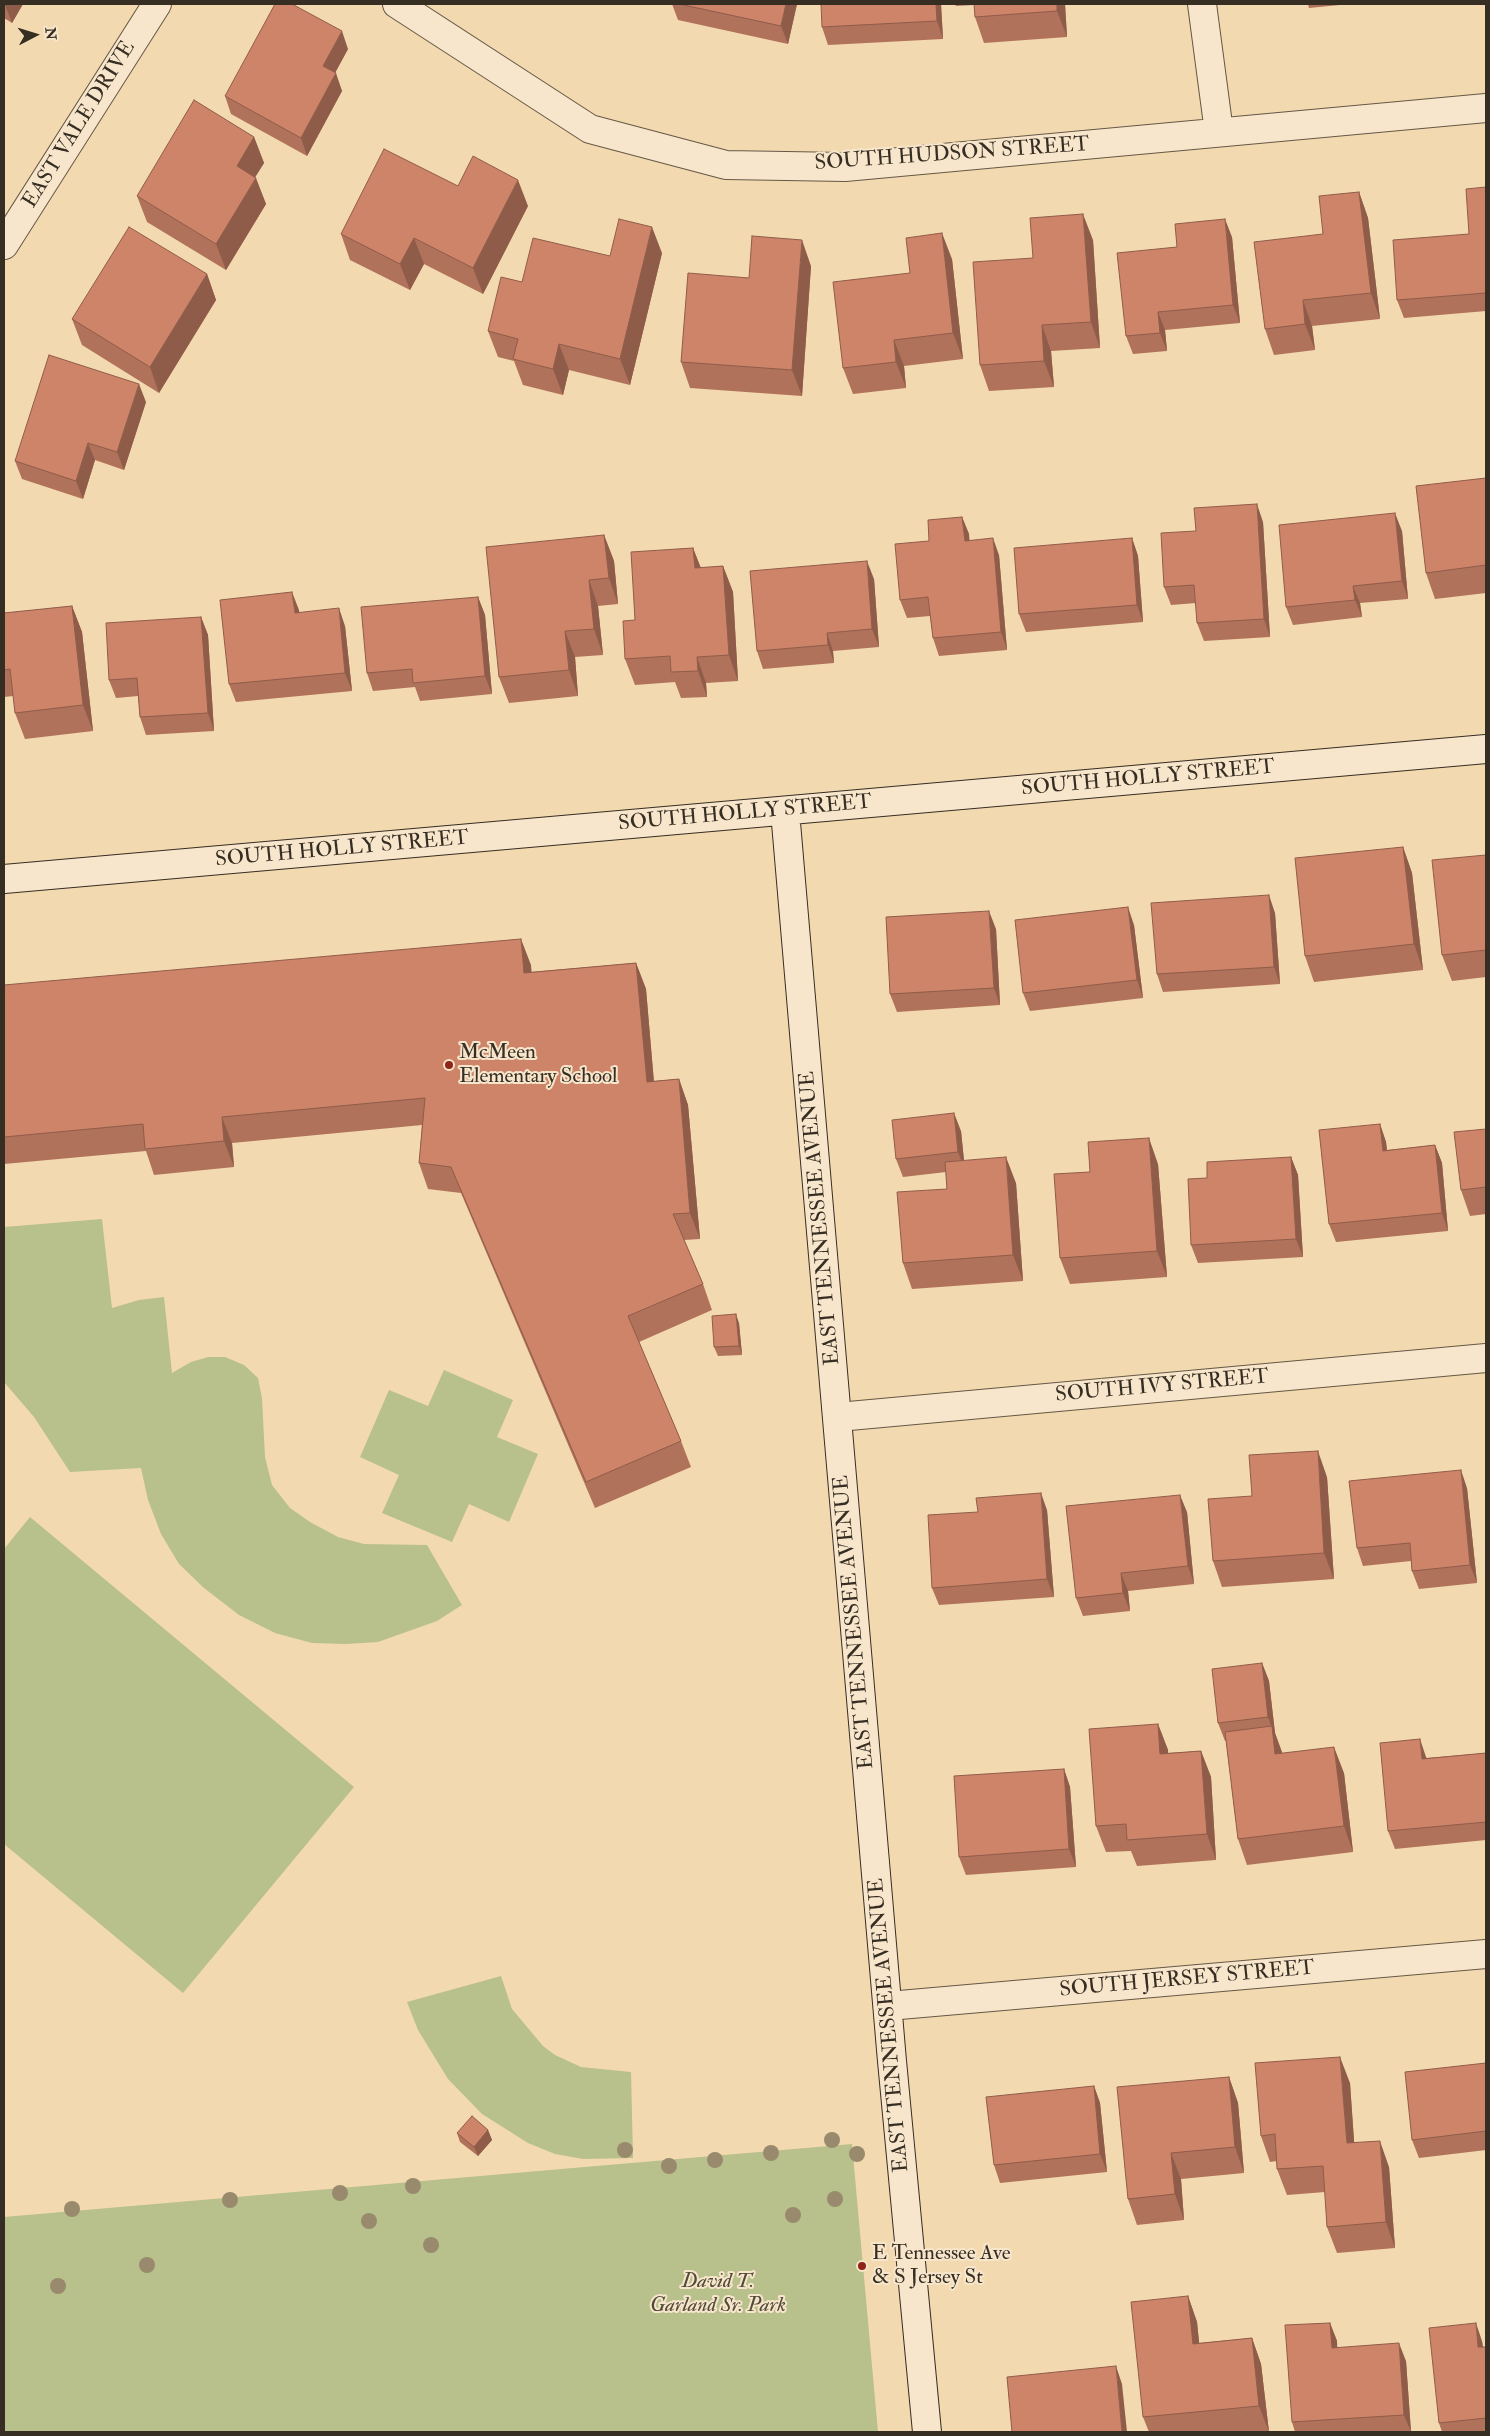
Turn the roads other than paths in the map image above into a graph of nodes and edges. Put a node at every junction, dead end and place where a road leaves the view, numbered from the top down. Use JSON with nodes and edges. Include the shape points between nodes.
{"nodes":[{"id":1,"x":157,"y":4,"type":"edge"},
{"id":2,"x":397,"y":4,"type":"edge"},
{"id":3,"x":1202,"y":4,"type":"edge"},
{"id":4,"x":1486,"y":108,"type":"edge"},
{"id":5,"x":1219,"y":132,"type":"junction"},
{"id":6,"x":4,"y":245,"type":"edge"},
{"id":7,"x":1486,"y":749,"type":"edge"},
{"id":8,"x":785,"y":811,"type":"junction"},
{"id":9,"x":4,"y":879,"type":"edge"},
{"id":10,"x":1486,"y":1358,"type":"edge"},
{"id":11,"x":838,"y":1417,"type":"junction"},
{"id":12,"x":1486,"y":1954,"type":"edge"},
{"id":13,"x":888,"y":2006,"type":"junction"},
{"id":14,"x":927,"y":2432,"type":"edge"}],
"edges":[{"from":1,"to":6,"type":"street","name":"EAST VALE DRIVE"},
{"from":2,"to":5,"type":"street","name":"SOUTH HUDSON STREET","via":[[590,129],[726,165],[845,167]]},
{"from":3,"to":5,"type":"street"},
{"from":4,"to":5,"type":"street","name":"SOUTH HUDSON STREET"},
{"from":7,"to":8,"type":"street","name":"SOUTH HOLLY STREET"},
{"from":8,"to":9,"type":"street","name":"SOUTH HOLLY STREET"},
{"from":8,"to":11,"type":"street","name":"EAST TENNESSEE AVENUE"},
{"from":10,"to":11,"type":"street","name":"SOUTH IVY STREET"},
{"from":11,"to":13,"type":"street","name":"EAST TENNESSEE AVENUE"},
{"from":12,"to":13,"type":"street","name":"SOUTH JERSEY STREET"},
{"from":13,"to":14,"type":"street","name":"EAST TENNESSEE AVENUE"}]}
